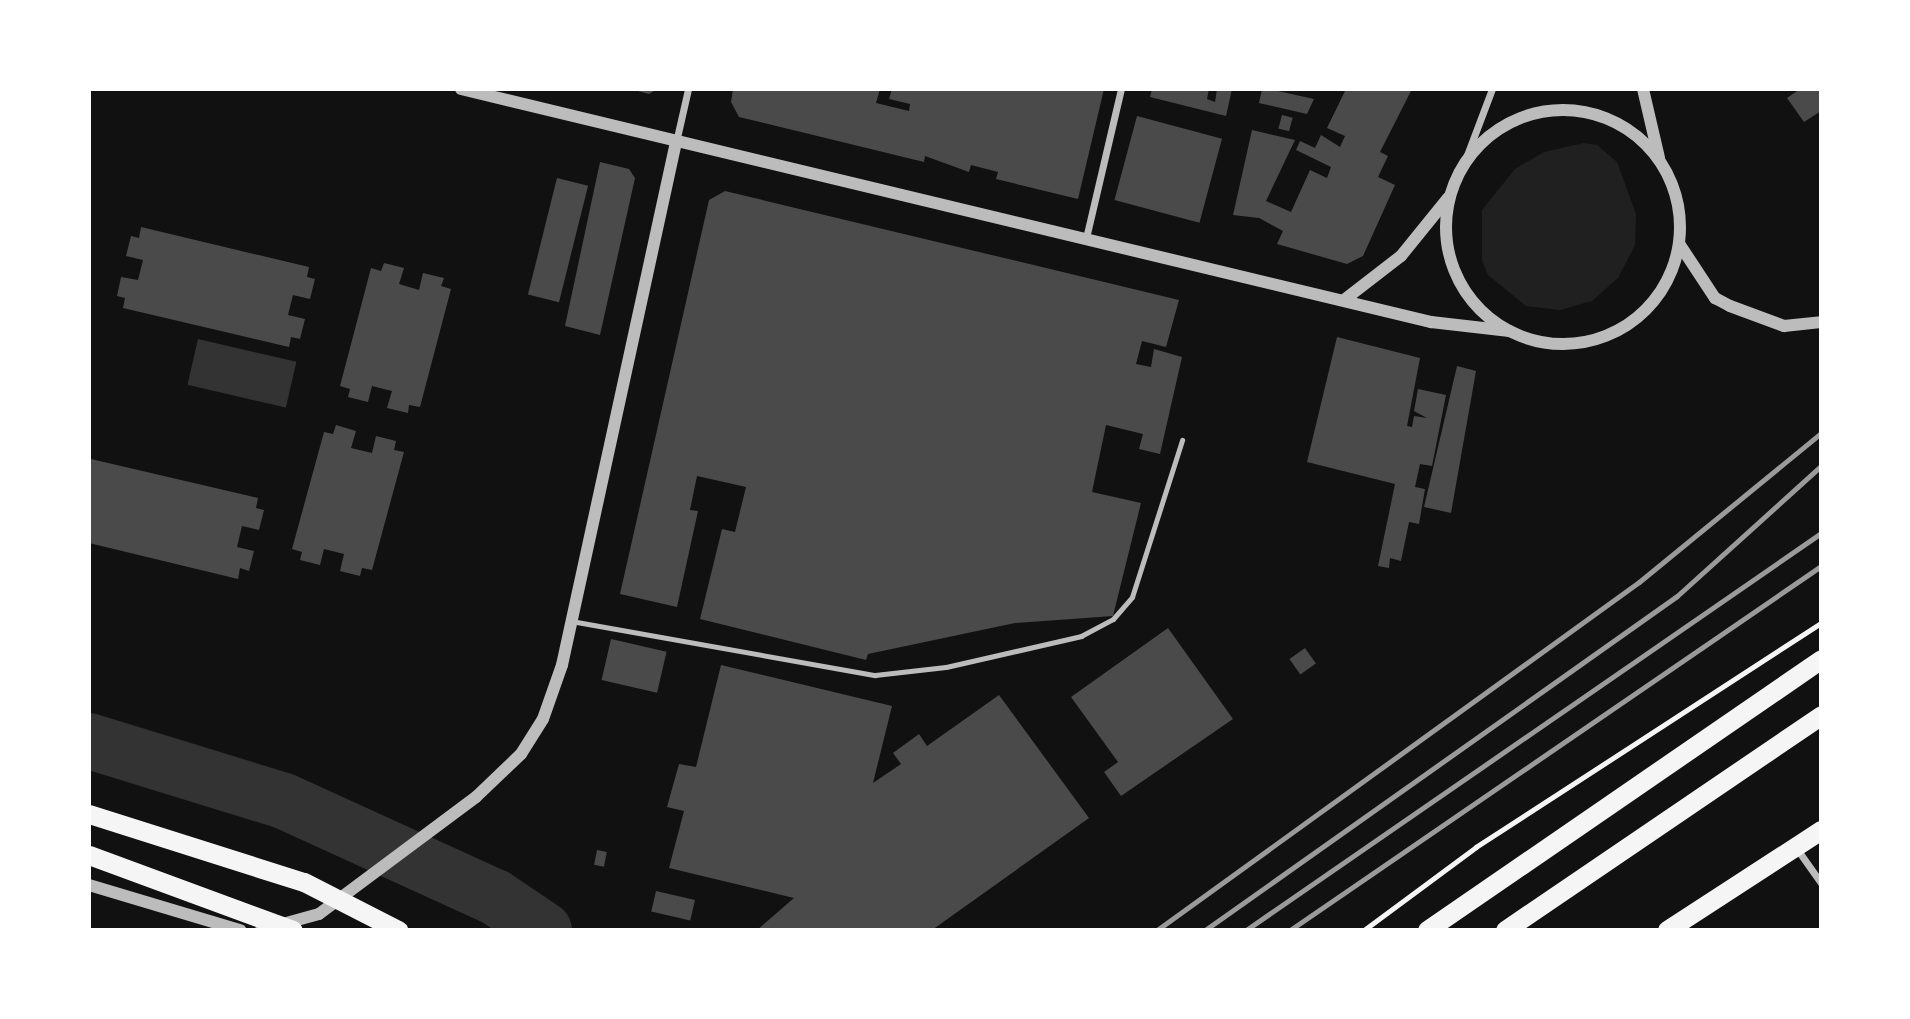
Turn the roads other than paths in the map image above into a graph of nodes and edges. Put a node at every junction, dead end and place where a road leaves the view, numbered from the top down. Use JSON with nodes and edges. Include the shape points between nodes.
{"nodes":[{"id":1,"x":461,"y":89,"type":"edge"},
{"id":2,"x":688,"y":89,"type":"edge"},
{"id":3,"x":1121,"y":89,"type":"edge"},
{"id":4,"x":1492,"y":89,"type":"edge"},
{"id":5,"x":1643,"y":89,"type":"edge"},
{"id":6,"x":676,"y":142,"type":"junction"},
{"id":7,"x":1659,"y":158,"type":"junction"},
{"id":8,"x":1464,"y":163,"type":"junction"},
{"id":9,"x":1449,"y":196,"type":"junction"},
{"id":10,"x":1086,"y":239,"type":"junction"},
{"id":11,"x":1680,"y":245,"type":"junction"},
{"id":12,"x":1344,"y":300,"type":"junction"},
{"id":13,"x":1821,"y":322,"type":"edge"},
{"id":14,"x":1509,"y":331,"type":"junction"},
{"id":15,"x":1182,"y":440,"type":"dead end"},
{"id":16,"x":571,"y":621,"type":"junction"},
{"id":17,"x":1821,"y":659,"type":"edge"},
{"id":18,"x":1821,"y":715,"type":"edge"},
{"id":19,"x":89,"y":814,"type":"edge"},
{"id":20,"x":1821,"y":830,"type":"edge"},
{"id":21,"x":1795,"y":847,"type":"junction"},
{"id":22,"x":89,"y":855,"type":"edge"},
{"id":23,"x":1821,"y":883,"type":"edge"},
{"id":24,"x":89,"y":884,"type":"edge"},
{"id":25,"x":380,"y":915,"type":"junction"},
{"id":26,"x":240,"y":930,"type":"edge"},
{"id":27,"x":261,"y":930,"type":"edge"},
{"id":28,"x":293,"y":930,"type":"edge"},
{"id":29,"x":398,"y":930,"type":"edge"},
{"id":30,"x":410,"y":930,"type":"edge"},
{"id":31,"x":1427,"y":930,"type":"edge"},
{"id":32,"x":1505,"y":930,"type":"edge"},
{"id":33,"x":1667,"y":930,"type":"edge"}],
"edges":[{"from":1,"to":6,"type":"street"},
{"from":2,"to":6,"type":"street"},
{"from":3,"to":10,"type":"street"},
{"from":4,"to":8,"type":"street"},
{"from":5,"to":7,"type":"street"},
{"from":6,"to":10,"type":"street"},
{"from":6,"to":16,"type":"street"},
{"from":7,"to":8,"type":"street","via":[[1637,134],[1577,110],[1512,121]]},
{"from":7,"to":11,"type":"street","via":[[1678,204]]},
{"from":8,"to":9,"type":"street"},
{"from":9,"to":12,"type":"street","via":[[1401,256]]},
{"from":9,"to":14,"type":"street","via":[[1446,228],[1458,278],[1483,313]]},
{"from":10,"to":12,"type":"street"},
{"from":11,"to":13,"type":"street","via":[[1715,298],[1784,326]]},
{"from":11,"to":14,"type":"street","via":[[1655,299],[1620,328],[1570,344]]},
{"from":12,"to":14,"type":"street","via":[[1431,322]]},
{"from":15,"to":16,"type":"lane","via":[[1132,597],[1113,619],[1081,636],[946,667],[875,675]]},
{"from":16,"to":27,"type":"street","via":[[542,719],[521,754],[476,797],[327,907],[282,928]]},
{"from":17,"to":31,"type":"highway"},
{"from":18,"to":32,"type":"highway"},
{"from":19,"to":25,"type":"highway","via":[[303,882]]},
{"from":20,"to":21,"type":"highway"},
{"from":21,"to":23,"type":"street"},
{"from":21,"to":33,"type":"highway"},
{"from":22,"to":28,"type":"highway"},
{"from":24,"to":26,"type":"street"},
{"from":25,"to":29,"type":"highway"},
{"from":25,"to":30,"type":"highway"}]}
